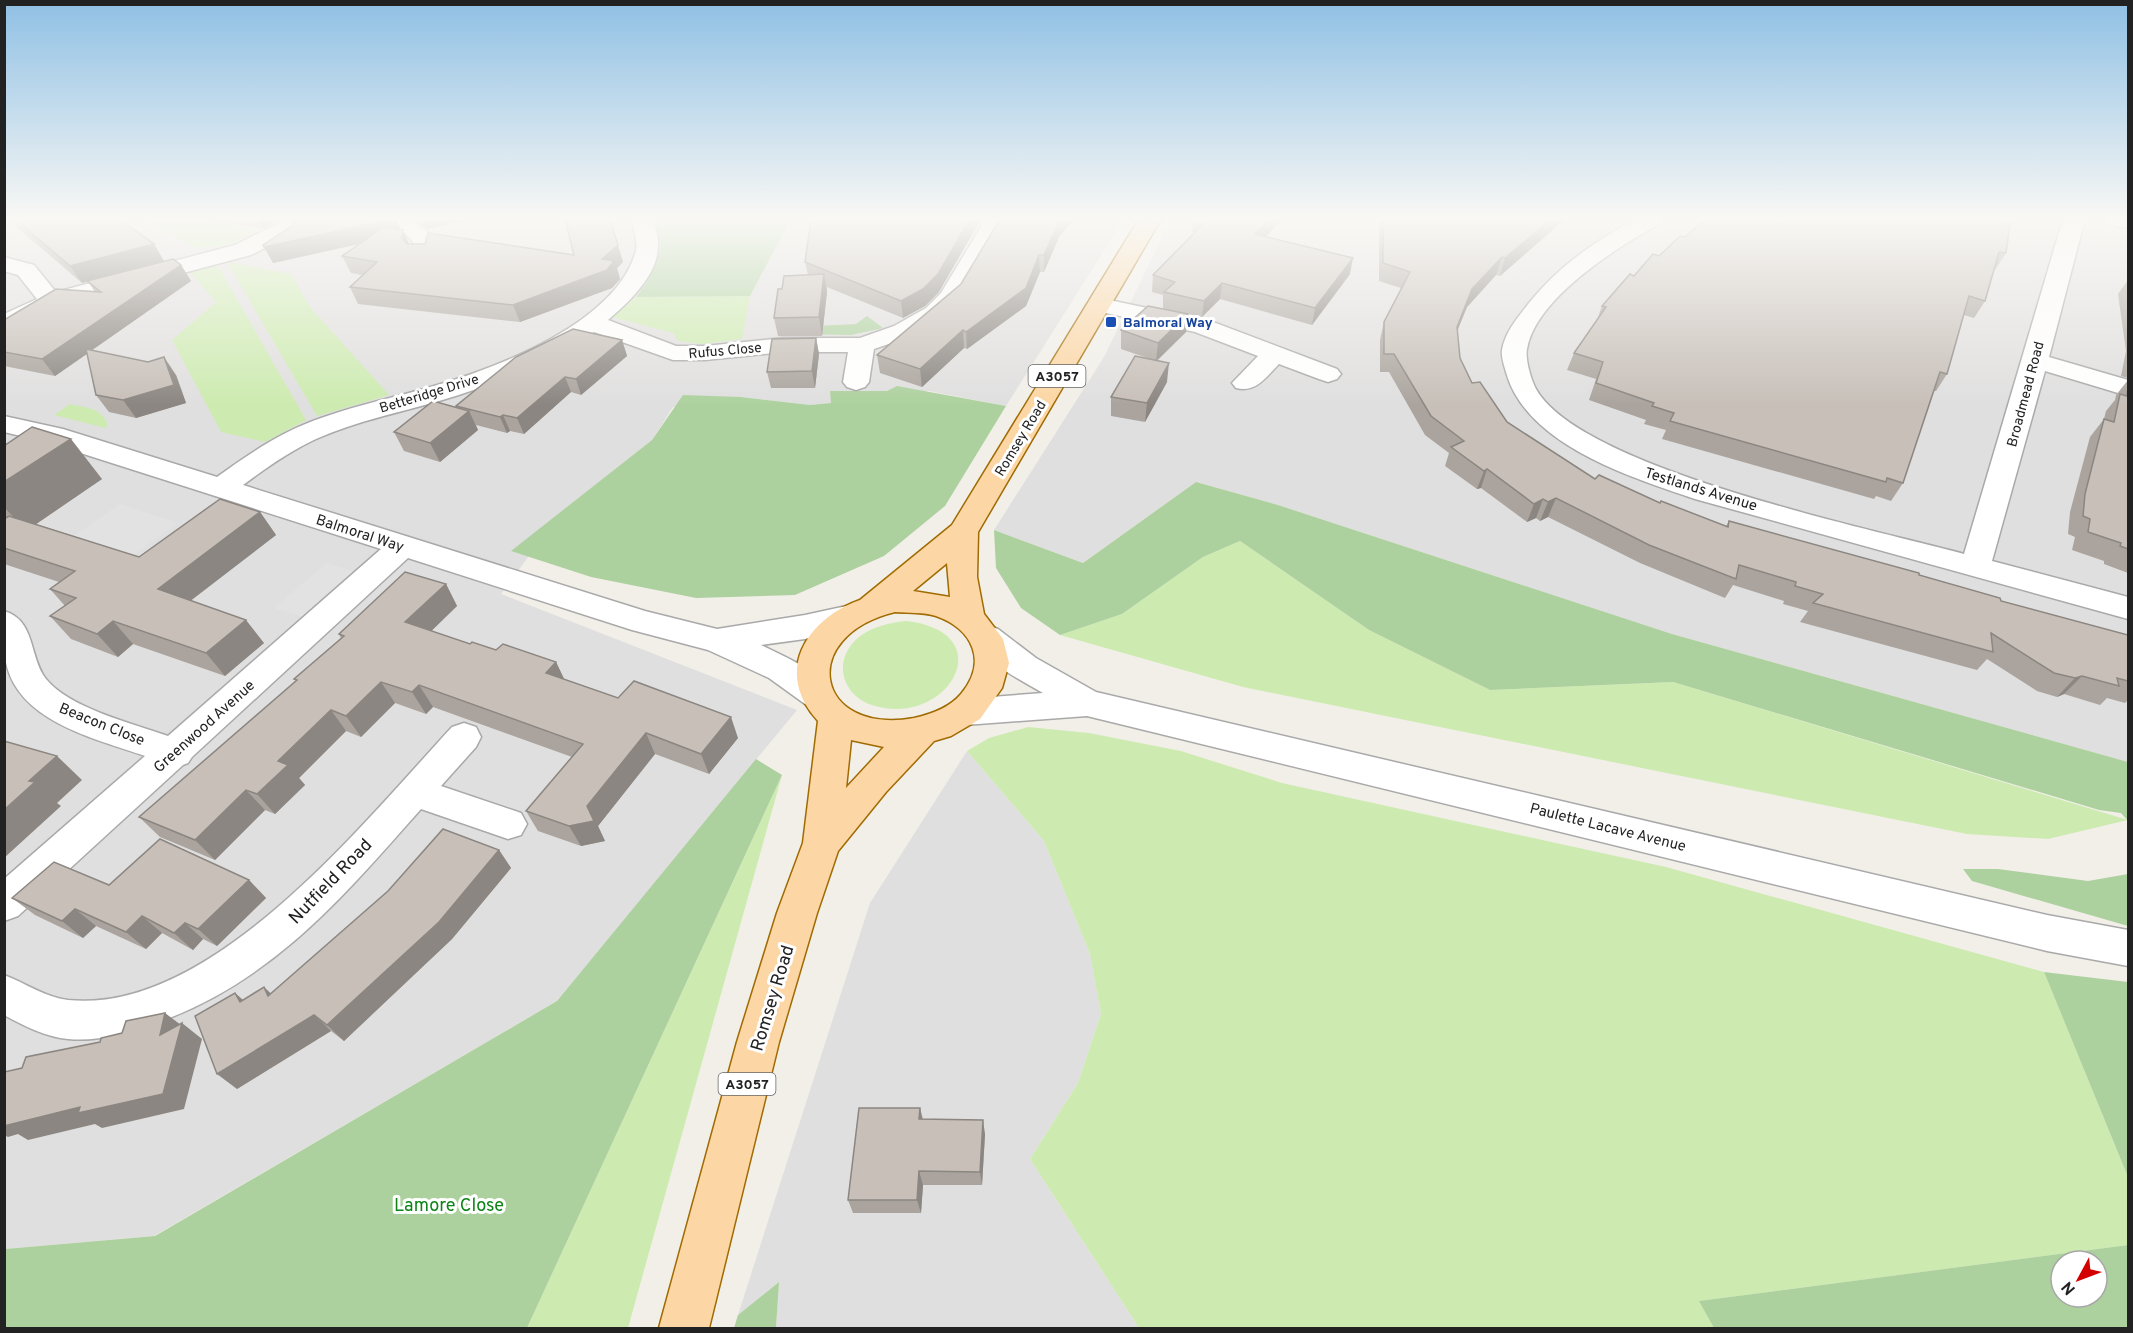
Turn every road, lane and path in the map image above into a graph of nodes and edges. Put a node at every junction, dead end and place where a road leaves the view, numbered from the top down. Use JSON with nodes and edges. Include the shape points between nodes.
{"nodes":[{"id":1,"x":35,"y":281,"type":"edge"},
{"id":2,"x":126,"y":281,"type":"edge"},
{"id":3,"x":635,"y":281,"type":"edge"},
{"id":4,"x":959,"y":281,"type":"edge"},
{"id":5,"x":1114,"y":281,"type":"edge"},
{"id":6,"x":1563,"y":281,"type":"edge"},
{"id":7,"x":2056,"y":281,"type":"edge"},
{"id":8,"x":51,"y":301,"type":"junction"},
{"id":9,"x":1100,"y":305,"type":"junction"},
{"id":10,"x":4,"y":323,"type":"edge"},
{"id":11,"x":593,"y":323,"type":"junction"},
{"id":12,"x":862,"y":345,"type":"junction"},
{"id":13,"x":1275,"y":354,"type":"junction"},
{"id":14,"x":2033,"y":360,"type":"junction"},
{"id":15,"x":1328,"y":374,"type":"dead end"},
{"id":16,"x":856,"y":382,"type":"dead end"},
{"id":17,"x":1245,"y":383,"type":"dead end"},
{"id":18,"x":2128,"y":388,"type":"edge"},
{"id":19,"x":4,"y":424,"type":"edge"},
{"id":20,"x":221,"y":488,"type":"junction"},
{"id":21,"x":963,"y":532,"type":"junction"},
{"id":22,"x":402,"y":547,"type":"junction"},
{"id":23,"x":1975,"y":568,"type":"junction"},
{"id":24,"x":2128,"y":608,"type":"edge"},
{"id":25,"x":860,"y":612,"type":"junction"},
{"id":26,"x":4,"y":622,"type":"edge"},
{"id":27,"x":978,"y":627,"type":"junction"},
{"id":28,"x":716,"y":640,"type":"junction"},
{"id":29,"x":1087,"y":703,"type":"junction"},
{"id":30,"x":826,"y":706,"type":"junction"},
{"id":31,"x":965,"y":712,"type":"junction"},
{"id":32,"x":922,"y":731,"type":"junction"},
{"id":33,"x":464,"y":737,"type":"dead end"},
{"id":34,"x":176,"y":753,"type":"junction"},
{"id":35,"x":414,"y":792,"type":"junction"},
{"id":36,"x":508,"y":824,"type":"dead end"},
{"id":37,"x":822,"y":843,"type":"junction"},
{"id":38,"x":4,"y":904,"type":"edge"},
{"id":39,"x":2128,"y":948,"type":"edge"},
{"id":40,"x":4,"y":994,"type":"edge"},
{"id":41,"x":684,"y":1329,"type":"edge"}],
"edges":[{"from":1,"to":8,"type":"street"},
{"from":2,"to":8,"type":"street"},
{"from":3,"to":11,"type":"street","name":"Betteridge Drive"},
{"from":4,"to":12,"type":"street","name":"Rufus Close","via":[[934,313],[903,331]]},
{"from":5,"to":9,"type":"main road","name":"Romsey Road","number":"A3057"},
{"from":6,"to":23,"type":"street","name":"Testlands Avenue","via":[[1526,324],[1514,354],[1518,377],[1530,400],[1581,442],[1648,474]]},
{"from":7,"to":14,"type":"street","name":"Broadmead Road"},
{"from":8,"to":10,"type":"street"},
{"from":9,"to":13,"type":"street","via":[[1204,327]]},
{"from":9,"to":21,"type":"main road","name":"Romsey Road","number":"A3057"},
{"from":11,"to":12,"type":"street","name":"Rufus Close","via":[[673,353],[783,345]]},
{"from":11,"to":20,"type":"street","name":"Betteridge Drive","via":[[537,354],[469,383],[318,428],[264,456]]},
{"from":12,"to":16,"type":"street"},
{"from":13,"to":15,"type":"street"},
{"from":13,"to":17,"type":"street"},
{"from":14,"to":18,"type":"street"},
{"from":14,"to":23,"type":"street","name":"Broadmead Road"},
{"from":19,"to":20,"type":"street","name":"Balmoral Way","via":[[53,435]]},
{"from":20,"to":22,"type":"street","name":"Balmoral Way"},
{"from":21,"to":25,"type":"main road","name":"Romsey Road","number":"A3057","via":[[919,571]]},
{"from":21,"to":27,"type":"main road","name":"Romsey Road","number":"A3057","via":[[962,578]]},
{"from":22,"to":28,"type":"street","name":"Balmoral Way","via":[[643,622]]},
{"from":22,"to":34,"type":"street","name":"Greenwood Avenue"},
{"from":23,"to":24,"type":"street","name":"Testlands Avenue"},
{"from":25,"to":27,"type":"main road","via":[[895,601],[922,601],[947,606]]},
{"from":25,"to":28,"type":"street","name":"Balmoral Way","via":[[805,627]]},
{"from":25,"to":30,"type":"main road","via":[[828,634],[817,652],[812,670]]},
{"from":26,"to":34,"type":"street","name":"Beacon Close","via":[[13,631],[32,686],[47,700],[67,712]]},
{"from":27,"to":29,"type":"street","name":"Paulette Lacave Avenue","via":[[1024,667]]},
{"from":27,"to":31,"type":"main road","via":[[993,655],[992,675],[982,694]]},
{"from":28,"to":30,"type":"street","name":"Balmoral Way","via":[[781,669]]},
{"from":29,"to":31,"type":"street","name":"Paulette Lacave Avenue"},
{"from":29,"to":39,"type":"street","name":"Paulette Lacave Avenue","via":[[2047,933]]},
{"from":30,"to":32,"type":"main road","via":[[854,727],[875,733]]},
{"from":30,"to":37,"type":"main road","name":"Romsey Road","number":"A3057"},
{"from":31,"to":32,"type":"main road"},
{"from":32,"to":37,"type":"main road","name":"Romsey Road","number":"A3057"},
{"from":33,"to":35,"type":"street","name":"Nutfield Road"},
{"from":34,"to":38,"type":"street","name":"Greenwood Avenue"},
{"from":35,"to":36,"type":"street"},
{"from":35,"to":40,"type":"street","name":"Nutfield Road","via":[[308,908],[251,956],[204,983],[153,1006],[106,1018],[59,1018]]},
{"from":37,"to":41,"type":"main road","name":"Romsey Road","number":"A3057","via":[[758,1042]]}]}
